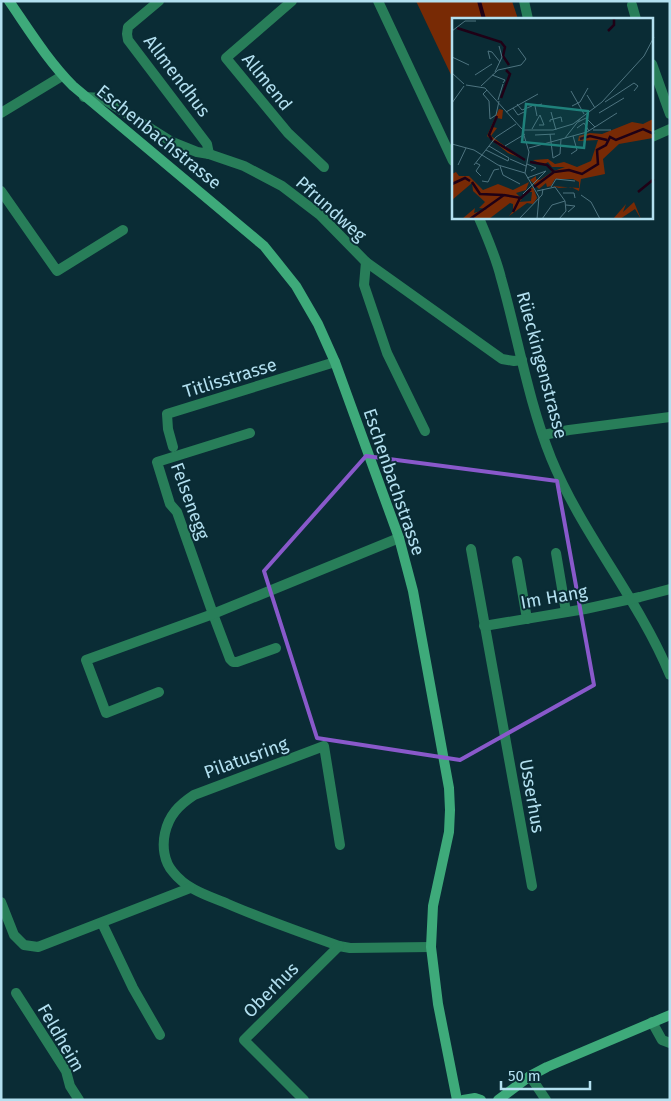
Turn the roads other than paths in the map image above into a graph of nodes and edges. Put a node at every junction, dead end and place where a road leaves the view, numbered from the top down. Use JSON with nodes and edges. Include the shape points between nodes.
{"nodes":[{"id":1,"x":9,"y":1,"type":"edge"},
{"id":2,"x":159,"y":1,"type":"edge"},
{"id":3,"x":292,"y":1,"type":"edge"},
{"id":4,"x":378,"y":1,"type":"edge"},
{"id":5,"x":524,"y":1,"type":"edge"},
{"id":6,"x":632,"y":5,"type":"dead end"},
{"id":7,"x":528,"y":18,"type":"edge"},
{"id":8,"x":636,"y":18,"type":"edge"},
{"id":9,"x":654,"y":70,"type":"edge"},
{"id":10,"x":62,"y":76,"type":"junction"},
{"id":11,"x":84,"y":97,"type":"junction"},
{"id":12,"x":1,"y":112,"type":"edge"},
{"id":13,"x":670,"y":114,"type":"edge"},
{"id":14,"x":670,"y":130,"type":"edge"},
{"id":15,"x":654,"y":136,"type":"edge"},
{"id":16,"x":209,"y":154,"type":"junction"},
{"id":17,"x":452,"y":157,"type":"edge"},
{"id":18,"x":324,"y":167,"type":"dead end"},
{"id":19,"x":1,"y":191,"type":"edge"},
{"id":20,"x":479,"y":219,"type":"edge"},
{"id":21,"x":123,"y":230,"type":"dead end"},
{"id":22,"x":366,"y":262,"type":"junction"},
{"id":23,"x":522,"y":360,"type":"junction"},
{"id":24,"x":335,"y":362,"type":"junction"},
{"id":25,"x":670,"y":417,"type":"edge"},
{"id":26,"x":424,"y":431,"type":"dead end"},
{"id":27,"x":250,"y":433,"type":"dead end"},
{"id":28,"x":543,"y":435,"type":"junction"},
{"id":29,"x":173,"y":447,"type":"dead end"},
{"id":30,"x":399,"y":538,"type":"junction"},
{"id":31,"x":471,"y":548,"type":"dead end"},
{"id":32,"x":556,"y":553,"type":"dead end"},
{"id":33,"x":517,"y":561,"type":"dead end"},
{"id":34,"x":670,"y":589,"type":"edge"},
{"id":35,"x":630,"y":598,"type":"junction"},
{"id":36,"x":566,"y":612,"type":"junction"},
{"id":37,"x":212,"y":614,"type":"junction"},
{"id":38,"x":527,"y":619,"type":"junction"},
{"id":39,"x":484,"y":626,"type":"junction"},
{"id":40,"x":276,"y":648,"type":"dead end"},
{"id":41,"x":670,"y":674,"type":"edge"},
{"id":42,"x":159,"y":692,"type":"dead end"},
{"id":43,"x":340,"y":845,"type":"dead end"},
{"id":44,"x":532,"y":886,"type":"dead end"},
{"id":45,"x":190,"y":888,"type":"junction"},
{"id":46,"x":1,"y":902,"type":"edge"},
{"id":47,"x":102,"y":923,"type":"junction"},
{"id":48,"x":339,"y":946,"type":"junction"},
{"id":49,"x":430,"y":947,"type":"junction"},
{"id":50,"x":16,"y":993,"type":"dead end"},
{"id":51,"x":670,"y":1015,"type":"edge"},
{"id":52,"x":652,"y":1022,"type":"junction"},
{"id":53,"x":160,"y":1035,"type":"dead end"},
{"id":54,"x":670,"y":1043,"type":"edge"},
{"id":55,"x":530,"y":1076,"type":"junction"},
{"id":56,"x":79,"y":1100,"type":"edge"},
{"id":57,"x":304,"y":1100,"type":"edge"},
{"id":58,"x":457,"y":1100,"type":"edge"},
{"id":59,"x":463,"y":1100,"type":"edge"},
{"id":60,"x":481,"y":1100,"type":"edge"},
{"id":61,"x":498,"y":1100,"type":"edge"},
{"id":62,"x":546,"y":1100,"type":"edge"}],
"edges":[{"from":1,"to":10,"type":"street","name":"Eschenbachstrasse"},
{"from":2,"to":16,"type":"street","name":"Allmendhus","via":[[128,27],[128,40],[207,144]]},
{"from":3,"to":18,"type":"street","name":"Allmend","via":[[226,58],[288,133]]},
{"from":4,"to":17,"type":"street"},
{"from":5,"to":7,"type":"street"},
{"from":6,"to":8,"type":"street"},
{"from":9,"to":13,"type":"street"},
{"from":10,"to":11,"type":"street","name":"Eschenbachstrasse"},
{"from":10,"to":12,"type":"street"},
{"from":11,"to":16,"type":"street","name":"Pfrundweg","via":[[102,98],[172,142]]},
{"from":11,"to":24,"type":"street","name":"Eschenbachstrasse","via":[[264,246],[296,286]]},
{"from":14,"to":15,"type":"street"},
{"from":16,"to":22,"type":"street","name":"Pfrundweg","via":[[244,166],[282,186],[320,215]]},
{"from":19,"to":21,"type":"street","via":[[57,271]]},
{"from":20,"to":23,"type":"street","name":"Rüeckingenstrasse","via":[[501,277]]},
{"from":22,"to":23,"type":"street","name":"Pfrundweg","via":[[502,358]]},
{"from":22,"to":26,"type":"street","name":"Pfrundweg","via":[[364,285],[388,353]]},
{"from":23,"to":28,"type":"street","name":"Rüeckingenstrasse"},
{"from":24,"to":29,"type":"street","name":"Titlisstrasse","via":[[167,414]]},
{"from":24,"to":30,"type":"street","name":"Eschenbachstrasse"},
{"from":25,"to":28,"type":"street"},
{"from":27,"to":37,"type":"street","name":"Felsenegg","via":[[157,462]]},
{"from":28,"to":35,"type":"street","name":"Rüeckingenstrasse","via":[[570,500]]},
{"from":30,"to":37,"type":"street"},
{"from":30,"to":49,"type":"street","name":"Eschenbachstrasse","via":[[414,591],[450,810],[449,832],[433,906]]},
{"from":31,"to":39,"type":"street"},
{"from":32,"to":36,"type":"street"},
{"from":33,"to":38,"type":"street"},
{"from":34,"to":35,"type":"street","name":"Im Hang"},
{"from":35,"to":36,"type":"street","name":"Im Hang"},
{"from":35,"to":41,"type":"street","name":"Rüeckingenstrasse"},
{"from":36,"to":38,"type":"street","name":"Im Hang"},
{"from":37,"to":40,"type":"street","name":"Felsenegg","via":[[233,662]]},
{"from":37,"to":42,"type":"street","via":[[86,660],[106,713]]},
{"from":38,"to":39,"type":"street","name":"Im Hang"},
{"from":39,"to":44,"type":"street","name":"Usserhus"},
{"from":43,"to":45,"type":"street","name":"Pilatusring","via":[[324,746],[194,795],[180,804],[168,821],[163,841],[172,872]]},
{"from":45,"to":47,"type":"street"},
{"from":45,"to":48,"type":"street","name":"Pilatusring","via":[[273,923]]},
{"from":46,"to":47,"type":"street","via":[[14,935],[24,945],[38,947]]},
{"from":47,"to":53,"type":"street"},
{"from":48,"to":49,"type":"street","name":"Pilatusring"},
{"from":48,"to":57,"type":"street","name":"Oberhus","via":[[244,1040]]},
{"from":49,"to":58,"type":"street","name":"Eschenbachstrasse"},
{"from":50,"to":56,"type":"street","name":"Feldheim","via":[[66,1071]]},
{"from":51,"to":52,"type":"street"},
{"from":52,"to":54,"type":"street","via":[[662,1040]]},
{"from":52,"to":55,"type":"street"},
{"from":55,"to":61,"type":"street"},
{"from":55,"to":62,"type":"street"},
{"from":59,"to":60,"type":"street"}]}
